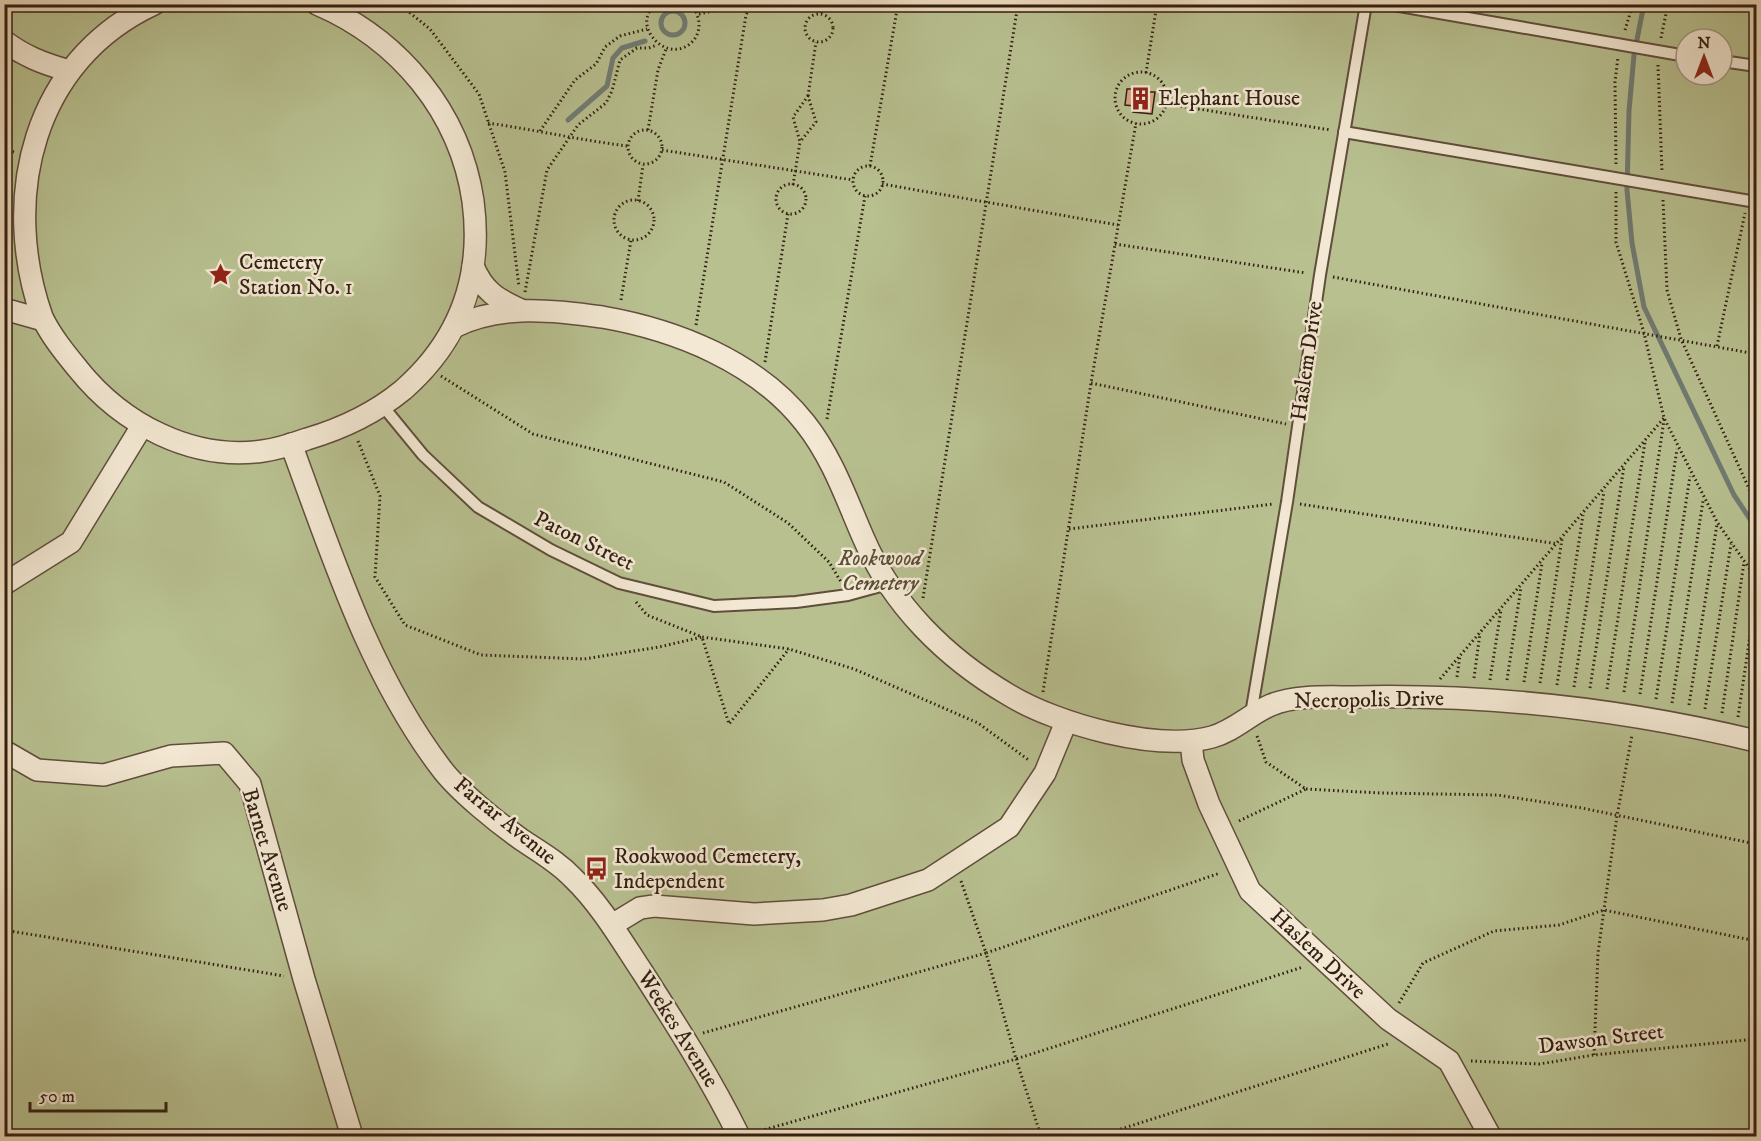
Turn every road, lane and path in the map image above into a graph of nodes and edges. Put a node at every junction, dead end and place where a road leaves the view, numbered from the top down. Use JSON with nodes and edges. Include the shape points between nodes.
{"nodes":[{"id":1,"x":316,"y":4,"type":"edge"},
{"id":2,"x":399,"y":4,"type":"edge"},
{"id":3,"x":654,"y":4,"type":"edge"},
{"id":4,"x":691,"y":4,"type":"edge"},
{"id":5,"x":727,"y":4,"type":"edge"},
{"id":6,"x":751,"y":4,"type":"edge"},
{"id":7,"x":822,"y":4,"type":"edge"},
{"id":8,"x":898,"y":4,"type":"edge"},
{"id":9,"x":1018,"y":4,"type":"edge"},
{"id":10,"x":1156,"y":4,"type":"edge"},
{"id":11,"x":1366,"y":4,"type":"edge"},
{"id":12,"x":1389,"y":4,"type":"edge"},
{"id":13,"x":1633,"y":4,"type":"edge"},
{"id":14,"x":1668,"y":4,"type":"edge"},
{"id":15,"x":149,"y":6,"type":"edge"},
{"id":16,"x":821,"y":13,"type":"junction"},
{"id":17,"x":699,"y":14,"type":"junction"},
{"id":18,"x":647,"y":28,"type":"junction"},
{"id":19,"x":4,"y":41,"type":"edge"},
{"id":20,"x":816,"y":42,"type":"junction"},
{"id":21,"x":657,"y":45,"type":"junction"},
{"id":22,"x":1620,"y":45,"type":"junction"},
{"id":23,"x":666,"y":49,"type":"junction"},
{"id":24,"x":1658,"y":52,"type":"junction"},
{"id":25,"x":1674,"y":54,"type":"edge"},
{"id":26,"x":1734,"y":63,"type":"edge"},
{"id":27,"x":1756,"y":66,"type":"edge"},
{"id":28,"x":66,"y":70,"type":"junction"},
{"id":29,"x":1146,"y":73,"type":"junction"},
{"id":30,"x":808,"y":96,"type":"junction"},
{"id":31,"x":1167,"y":104,"type":"junction"},
{"id":32,"x":488,"y":123,"type":"junction"},
{"id":33,"x":1136,"y":123,"type":"junction"},
{"id":34,"x":648,"y":130,"type":"junction"},
{"id":35,"x":540,"y":131,"type":"junction"},
{"id":36,"x":1344,"y":132,"type":"junction"},
{"id":37,"x":569,"y":138,"type":"junction"},
{"id":38,"x":800,"y":142,"type":"junction"},
{"id":39,"x":1756,"y":144,"type":"edge"},
{"id":40,"x":627,"y":146,"type":"junction"},
{"id":41,"x":662,"y":150,"type":"junction"},
{"id":42,"x":724,"y":161,"type":"junction"},
{"id":43,"x":643,"y":165,"type":"junction"},
{"id":44,"x":870,"y":166,"type":"junction"},
{"id":45,"x":795,"y":171,"type":"junction"},
{"id":46,"x":1616,"y":179,"type":"junction"},
{"id":47,"x":853,"y":180,"type":"junction"},
{"id":48,"x":882,"y":184,"type":"junction"},
{"id":49,"x":793,"y":185,"type":"junction"},
{"id":50,"x":1662,"y":187,"type":"junction"},
{"id":51,"x":865,"y":196,"type":"junction"},
{"id":52,"x":638,"y":201,"type":"junction"},
{"id":53,"x":987,"y":201,"type":"junction"},
{"id":54,"x":1752,"y":201,"type":"edge"},
{"id":55,"x":789,"y":214,"type":"junction"},
{"id":56,"x":1118,"y":225,"type":"junction"},
{"id":57,"x":631,"y":240,"type":"junction"},
{"id":58,"x":1115,"y":244,"type":"junction"},
{"id":59,"x":473,"y":266,"type":"junction"},
{"id":60,"x":1320,"y":275,"type":"junction"},
{"id":61,"x":4,"y":309,"type":"edge"},
{"id":62,"x":522,"y":310,"type":"junction"},
{"id":63,"x":43,"y":320,"type":"junction"},
{"id":64,"x":618,"y":320,"type":"junction"},
{"id":65,"x":454,"y":327,"type":"junction"},
{"id":66,"x":1644,"y":333,"type":"junction"},
{"id":67,"x":1681,"y":339,"type":"junction"},
{"id":68,"x":693,"y":343,"type":"junction"},
{"id":69,"x":1717,"y":346,"type":"junction"},
{"id":70,"x":1756,"y":354,"type":"edge"},
{"id":71,"x":430,"y":363,"type":"junction"},
{"id":72,"x":762,"y":382,"type":"junction"},
{"id":73,"x":1091,"y":383,"type":"junction"},
{"id":74,"x":382,"y":405,"type":"junction"},
{"id":75,"x":1664,"y":418,"type":"junction"},
{"id":76,"x":351,"y":423,"type":"junction"},
{"id":77,"x":142,"y":426,"type":"junction"},
{"id":78,"x":1298,"y":426,"type":"junction"},
{"id":79,"x":1645,"y":440,"type":"junction"},
{"id":80,"x":291,"y":444,"type":"junction"},
{"id":81,"x":1678,"y":447,"type":"junction"},
{"id":82,"x":822,"y":449,"type":"junction"},
{"id":83,"x":1624,"y":465,"type":"junction"},
{"id":84,"x":1690,"y":474,"type":"junction"},
{"id":85,"x":1604,"y":489,"type":"junction"},
{"id":86,"x":1704,"y":499,"type":"junction"},
{"id":87,"x":1287,"y":502,"type":"junction"},
{"id":88,"x":1756,"y":502,"type":"edge"},
{"id":89,"x":1583,"y":513,"type":"junction"},
{"id":90,"x":1717,"y":522,"type":"junction"},
{"id":91,"x":1069,"y":529,"type":"junction"},
{"id":92,"x":1563,"y":537,"type":"junction"},
{"id":93,"x":1558,"y":544,"type":"junction"},
{"id":94,"x":1731,"y":544,"type":"junction"},
{"id":95,"x":1542,"y":561,"type":"junction"},
{"id":96,"x":1744,"y":562,"type":"junction"},
{"id":97,"x":1756,"y":578,"type":"edge"},
{"id":98,"x":619,"y":583,"type":"junction"},
{"id":99,"x":4,"y":584,"type":"edge"},
{"id":100,"x":888,"y":584,"type":"junction"},
{"id":101,"x":1522,"y":585,"type":"junction"},
{"id":102,"x":848,"y":595,"type":"junction"},
{"id":103,"x":1756,"y":595,"type":"edge"},
{"id":104,"x":1501,"y":608,"type":"junction"},
{"id":105,"x":919,"y":624,"type":"junction"},
{"id":106,"x":1481,"y":632,"type":"junction"},
{"id":107,"x":702,"y":636,"type":"junction"},
{"id":108,"x":789,"y":649,"type":"junction"},
{"id":109,"x":1460,"y":655,"type":"junction"},
{"id":110,"x":1457,"y":677,"type":"dead end"},
{"id":111,"x":1474,"y":678,"type":"dead end"},
{"id":112,"x":1490,"y":680,"type":"dead end"},
{"id":113,"x":1507,"y":680,"type":"dead end"},
{"id":114,"x":1524,"y":682,"type":"dead end"},
{"id":115,"x":1540,"y":683,"type":"dead end"},
{"id":116,"x":1557,"y":685,"type":"dead end"},
{"id":117,"x":1574,"y":687,"type":"dead end"},
{"id":118,"x":1590,"y":688,"type":"dead end"},
{"id":119,"x":1607,"y":689,"type":"dead end"},
{"id":120,"x":1624,"y":692,"type":"dead end"},
{"id":121,"x":1640,"y":694,"type":"dead end"},
{"id":122,"x":1433,"y":697,"type":"junction"},
{"id":123,"x":1656,"y":699,"type":"dead end"},
{"id":124,"x":1672,"y":703,"type":"dead end"},
{"id":125,"x":1689,"y":705,"type":"dead end"},
{"id":126,"x":1756,"y":705,"type":"edge"},
{"id":127,"x":1705,"y":709,"type":"dead end"},
{"id":128,"x":1040,"y":712,"type":"junction"},
{"id":129,"x":1722,"y":713,"type":"dead end"},
{"id":130,"x":1635,"y":715,"type":"junction"},
{"id":131,"x":1738,"y":717,"type":"dead end"},
{"id":132,"x":1251,"y":718,"type":"junction"},
{"id":133,"x":1066,"y":722,"type":"junction"},
{"id":134,"x":1755,"y":731,"type":"edge"},
{"id":135,"x":1191,"y":741,"type":"junction"},
{"id":136,"x":4,"y":751,"type":"edge"},
{"id":137,"x":1046,"y":773,"type":"junction"},
{"id":138,"x":1306,"y":789,"type":"junction"},
{"id":139,"x":1617,"y":816,"type":"junction"},
{"id":140,"x":1222,"y":830,"type":"junction"},
{"id":141,"x":1756,"y":844,"type":"edge"},
{"id":142,"x":954,"y":862,"type":"junction"},
{"id":143,"x":1239,"y":867,"type":"junction"},
{"id":144,"x":1604,"y":910,"type":"junction"},
{"id":145,"x":612,"y":925,"type":"junction"},
{"id":146,"x":4,"y":930,"type":"edge"},
{"id":147,"x":1756,"y":941,"type":"edge"},
{"id":148,"x":986,"y":953,"type":"junction"},
{"id":149,"x":1324,"y":960,"type":"junction"},
{"id":150,"x":304,"y":979,"type":"junction"},
{"id":151,"x":1388,"y":1019,"type":"junction"},
{"id":152,"x":1412,"y":1036,"type":"junction"},
{"id":153,"x":685,"y":1038,"type":"junction"},
{"id":154,"x":1756,"y":1039,"type":"edge"},
{"id":155,"x":1594,"y":1054,"type":"junction"},
{"id":156,"x":1016,"y":1059,"type":"junction"},
{"id":157,"x":1449,"y":1061,"type":"junction"},
{"id":158,"x":746,"y":1135,"type":"edge"},
{"id":159,"x":352,"y":1137,"type":"edge"},
{"id":160,"x":1041,"y":1137,"type":"edge"},
{"id":161,"x":1099,"y":1137,"type":"edge"},
{"id":162,"x":1490,"y":1137,"type":"edge"}],
"edges":[{"from":1,"to":59,"type":"street","via":[[365,31],[390,51],[412,70],[438,105],[457,141],[470,182],[475,228]]},
{"from":2,"to":32,"type":"path","via":[[430,28],[478,94]]},
{"from":3,"to":18,"type":"path","via":[[646,20]]},
{"from":4,"to":17,"type":"path"},
{"from":5,"to":17,"type":"path","via":[[722,9]]},
{"from":6,"to":42,"type":"path","via":[[746,15]]},
{"from":7,"to":16,"type":"path"},
{"from":8,"to":44,"type":"path"},
{"from":9,"to":53,"type":"path"},
{"from":10,"to":29,"type":"path"},
{"from":11,"to":36,"type":"lane","name":"Haslem Drive"},
{"from":12,"to":22,"type":"lane"},
{"from":13,"to":22,"type":"path"},
{"from":14,"to":24,"type":"path"},
{"from":15,"to":28,"type":"street","via":[[110,31]]},
{"from":16,"to":20,"type":"path","via":[[811,15],[805,23],[805,33]]},
{"from":16,"to":20,"type":"path","via":[[832,21],[833,30],[825,41]]},
{"from":17,"to":23,"type":"path","via":[[700,24],[693,41],[676,50]]},
{"from":18,"to":21,"type":"path"},
{"from":18,"to":35,"type":"path","via":[[620,36],[605,47],[596,64],[575,80]]},
{"from":19,"to":28,"type":"street","via":[[30,58]]},
{"from":20,"to":30,"type":"path"},
{"from":21,"to":23,"type":"path"},
{"from":21,"to":37,"type":"path","via":[[637,48],[620,60],[606,103],[578,124]]},
{"from":22,"to":24,"type":"lane"},
{"from":22,"to":46,"type":"path","via":[[1615,82]]},
{"from":23,"to":34,"type":"path","via":[[658,70]]},
{"from":24,"to":25,"type":"lane"},
{"from":24,"to":50,"type":"path"},
{"from":26,"to":27,"type":"lane"},
{"from":28,"to":63,"type":"street","via":[[36,121],[18,189],[21,254]]},
{"from":29,"to":31,"type":"path","via":[[1159,80]]},
{"from":29,"to":33,"type":"path","via":[[1130,75],[1115,93],[1122,116]]},
{"from":30,"to":38,"type":"path","via":[[793,117]]},
{"from":30,"to":38,"type":"path","via":[[816,122]]},
{"from":31,"to":33,"type":"path","via":[[1153,120]]},
{"from":31,"to":36,"type":"path"},
{"from":32,"to":35,"type":"path"},
{"from":32,"to":62,"type":"path","via":[[505,172]]},
{"from":33,"to":56,"type":"path"},
{"from":34,"to":40,"type":"path","via":[[632,135]]},
{"from":34,"to":41,"type":"path","via":[[660,140]]},
{"from":35,"to":37,"type":"path"},
{"from":36,"to":46,"type":"lane"},
{"from":36,"to":60,"type":"lane","name":"Haslem Drive"},
{"from":37,"to":40,"type":"path"},
{"from":37,"to":62,"type":"path","via":[[547,170]]},
{"from":38,"to":45,"type":"path"},
{"from":39,"to":54,"type":"path"},
{"from":40,"to":43,"type":"path","via":[[629,156]]},
{"from":41,"to":42,"type":"path"},
{"from":41,"to":43,"type":"path","via":[[653,163]]},
{"from":42,"to":45,"type":"path"},
{"from":42,"to":68,"type":"path"},
{"from":43,"to":52,"type":"path"},
{"from":44,"to":47,"type":"path","via":[[858,170]]},
{"from":44,"to":48,"type":"path","via":[[879,172]]},
{"from":45,"to":47,"type":"path"},
{"from":45,"to":49,"type":"path"},
{"from":46,"to":50,"type":"lane"},
{"from":46,"to":66,"type":"path","via":[[1616,242]]},
{"from":47,"to":51,"type":"path","via":[[855,189]]},
{"from":48,"to":51,"type":"path","via":[[876,193]]},
{"from":48,"to":53,"type":"path"},
{"from":49,"to":55,"type":"path","via":[[801,188],[806,200],[800,211]]},
{"from":49,"to":55,"type":"path","via":[[780,189],[776,197],[778,206]]},
{"from":50,"to":54,"type":"lane"},
{"from":50,"to":67,"type":"path","via":[[1667,290]]},
{"from":51,"to":82,"type":"path"},
{"from":52,"to":57,"type":"path","via":[[645,203],[653,214],[653,227],[644,237]]},
{"from":52,"to":57,"type":"path","via":[[620,205],[614,216],[616,229]]},
{"from":53,"to":56,"type":"path"},
{"from":53,"to":105,"type":"path"},
{"from":54,"to":69,"type":"path"},
{"from":55,"to":72,"type":"path"},
{"from":56,"to":58,"type":"path"},
{"from":57,"to":64,"type":"path"},
{"from":58,"to":60,"type":"path"},
{"from":58,"to":73,"type":"path"},
{"from":59,"to":62,"type":"street","name":"Necropolis Drive","via":[[492,296]]},
{"from":59,"to":65,"type":"street","via":[[466,300]]},
{"from":60,"to":66,"type":"path"},
{"from":60,"to":78,"type":"lane","name":"Haslem Drive"},
{"from":61,"to":63,"type":"street"},
{"from":62,"to":64,"type":"street","name":"Necropolis Drive"},
{"from":62,"to":65,"type":"street","name":"Necropolis Drive","via":[[478,317]]},
{"from":63,"to":77,"type":"street","via":[[84,377]]},
{"from":64,"to":68,"type":"street","name":"Necropolis Drive"},
{"from":65,"to":71,"type":"street"},
{"from":66,"to":67,"type":"path"},
{"from":66,"to":75,"type":"path"},
{"from":67,"to":69,"type":"path"},
{"from":67,"to":88,"type":"path"},
{"from":68,"to":72,"type":"street","name":"Necropolis Drive","via":[[740,366]]},
{"from":69,"to":70,"type":"path"},
{"from":71,"to":74,"type":"street"},
{"from":71,"to":102,"type":"path","via":[[441,376],[532,434],[724,482],[788,524],[829,562]]},
{"from":72,"to":82,"type":"street","name":"Necropolis Drive","via":[[805,423]]},
{"from":73,"to":78,"type":"path"},
{"from":73,"to":91,"type":"path"},
{"from":74,"to":76,"type":"street"},
{"from":74,"to":98,"type":"lane","name":"Paton Street","via":[[423,454],[478,507],[550,550]]},
{"from":75,"to":79,"type":"path"},
{"from":75,"to":81,"type":"path"},
{"from":75,"to":120,"type":"path"},
{"from":76,"to":80,"type":"street"},
{"from":76,"to":107,"type":"path","via":[[380,496],[375,577],[405,625],[481,655],[584,659]]},
{"from":77,"to":80,"type":"street","via":[[172,440],[213,451],[263,451]]},
{"from":77,"to":99,"type":"street","via":[[70,542]]},
{"from":78,"to":87,"type":"lane","name":"Haslem Drive"},
{"from":79,"to":83,"type":"path"},
{"from":79,"to":119,"type":"path"},
{"from":80,"to":145,"type":"street","name":"Farrar Avenue","via":[[349,596],[392,692],[415,731],[443,771],[503,825],[573,877]]},
{"from":81,"to":84,"type":"path"},
{"from":81,"to":121,"type":"path"},
{"from":82,"to":100,"type":"street","name":"Necropolis Drive"},
{"from":83,"to":85,"type":"path"},
{"from":83,"to":118,"type":"path"},
{"from":84,"to":86,"type":"path"},
{"from":84,"to":123,"type":"path"},
{"from":85,"to":89,"type":"path"},
{"from":85,"to":117,"type":"path"},
{"from":86,"to":90,"type":"path"},
{"from":86,"to":124,"type":"path"},
{"from":87,"to":91,"type":"path"},
{"from":87,"to":93,"type":"path"},
{"from":87,"to":132,"type":"lane","name":"Haslem Drive"},
{"from":89,"to":92,"type":"path"},
{"from":89,"to":116,"type":"path"},
{"from":90,"to":94,"type":"path"},
{"from":90,"to":125,"type":"path"},
{"from":91,"to":128,"type":"path"},
{"from":92,"to":93,"type":"path"},
{"from":92,"to":115,"type":"path"},
{"from":93,"to":95,"type":"path"},
{"from":94,"to":96,"type":"path"},
{"from":94,"to":127,"type":"path"},
{"from":95,"to":101,"type":"path"},
{"from":95,"to":114,"type":"path"},
{"from":96,"to":97,"type":"path"},
{"from":96,"to":129,"type":"path"},
{"from":98,"to":102,"type":"lane","name":"Paton Street","via":[[714,606]]},
{"from":98,"to":107,"type":"path","via":[[647,615]]},
{"from":100,"to":102,"type":"lane","name":"Paton Street"},
{"from":100,"to":105,"type":"street","name":"Necropolis Drive"},
{"from":101,"to":104,"type":"path"},
{"from":101,"to":113,"type":"path"},
{"from":103,"to":131,"type":"path"},
{"from":104,"to":106,"type":"path"},
{"from":104,"to":112,"type":"path"},
{"from":105,"to":128,"type":"street","name":"Necropolis Drive","via":[[983,678]]},
{"from":106,"to":109,"type":"path"},
{"from":106,"to":111,"type":"path"},
{"from":107,"to":108,"type":"path"},
{"from":107,"to":108,"type":"path","via":[[729,724]]},
{"from":108,"to":137,"type":"path","via":[[854,669],[978,723]]},
{"from":109,"to":110,"type":"path"},
{"from":109,"to":122,"type":"path","via":[[1434,685]]},
{"from":122,"to":130,"type":"street","name":"Necropolis Drive","via":[[1555,704]]},
{"from":122,"to":132,"type":"street","name":"Necropolis Drive","via":[[1291,700],[1268,706]]},
{"from":126,"to":134,"type":"path"},
{"from":128,"to":133,"type":"street","name":"Necropolis Drive"},
{"from":130,"to":134,"type":"street","name":"Necropolis Drive"},
{"from":130,"to":139,"type":"path"},
{"from":132,"to":135,"type":"street","name":"Necropolis Drive","via":[[1226,732]]},
{"from":132,"to":138,"type":"path","via":[[1266,762]]},
{"from":133,"to":135,"type":"street","name":"Necropolis Drive","via":[[1125,736]]},
{"from":133,"to":137,"type":"street"},
{"from":135,"to":140,"type":"street","name":"Haslem Drive","via":[[1193,760]]},
{"from":136,"to":150,"type":"street","name":"Barnet Avenue","via":[[37,770],[104,775],[171,756],[224,753],[250,784]]},
{"from":137,"to":142,"type":"street","via":[[1010,827]]},
{"from":138,"to":139,"type":"path","via":[[1497,795]]},
{"from":138,"to":140,"type":"path"},
{"from":139,"to":141,"type":"path"},
{"from":139,"to":144,"type":"path"},
{"from":140,"to":143,"type":"street","name":"Haslem Drive"},
{"from":142,"to":145,"type":"street","via":[[928,880],[837,908],[754,914],[654,906],[640,908]]},
{"from":142,"to":148,"type":"path"},
{"from":143,"to":148,"type":"path"},
{"from":143,"to":149,"type":"street","name":"Haslem Drive","via":[[1250,891]]},
{"from":144,"to":147,"type":"path"},
{"from":144,"to":151,"type":"path","via":[[1559,925],[1494,931],[1423,963]]},
{"from":144,"to":155,"type":"path","via":[[1598,953]]},
{"from":145,"to":153,"type":"street","name":"Weekes Avenue"},
{"from":146,"to":150,"type":"path"},
{"from":148,"to":153,"type":"path"},
{"from":148,"to":156,"type":"path"},
{"from":149,"to":151,"type":"street","name":"Haslem Drive"},
{"from":149,"to":156,"type":"path"},
{"from":150,"to":159,"type":"street","name":"Barnet Avenue"},
{"from":151,"to":152,"type":"street","name":"Haslem Drive"},
{"from":152,"to":157,"type":"street","name":"Haslem Drive"},
{"from":152,"to":161,"type":"path"},
{"from":153,"to":158,"type":"street","name":"Weekes Avenue"},
{"from":154,"to":155,"type":"path","name":"Dawson Street"},
{"from":155,"to":157,"type":"path","name":"Dawson Street","via":[[1539,1064]]},
{"from":156,"to":158,"type":"path"},
{"from":156,"to":160,"type":"path"},
{"from":157,"to":162,"type":"street","name":"Haslem Drive"}]}
